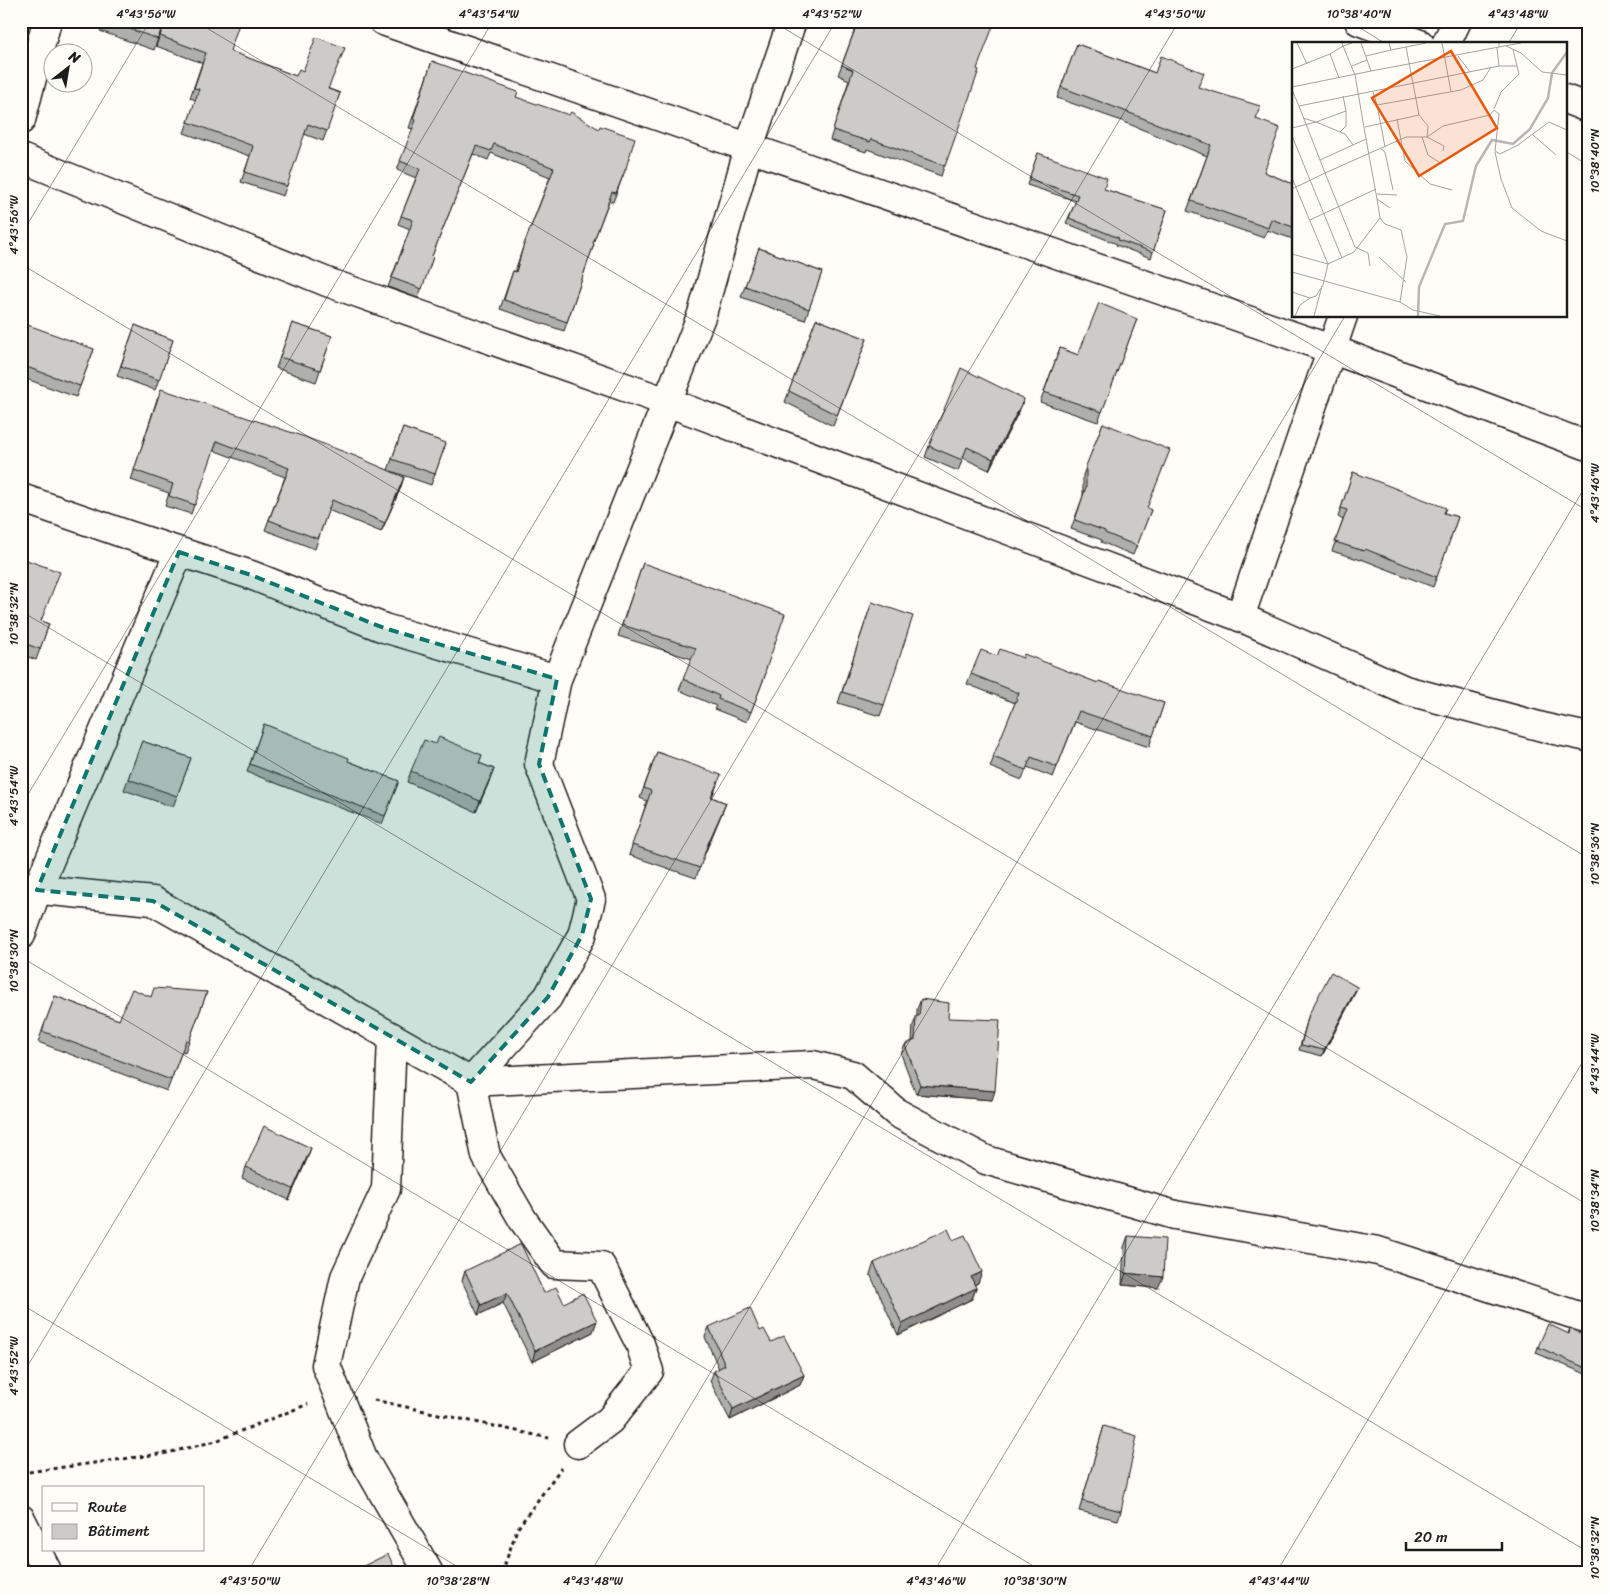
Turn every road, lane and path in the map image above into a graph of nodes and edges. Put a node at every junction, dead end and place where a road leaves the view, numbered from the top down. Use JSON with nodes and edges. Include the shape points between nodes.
{"nodes":[{"id":1,"x":47,"y":21,"type":"edge"},
{"id":2,"x":383,"y":21,"type":"edge"},
{"id":3,"x":792,"y":21,"type":"edge"},
{"id":4,"x":1360,"y":21,"type":"edge"},
{"id":5,"x":1456,"y":21,"type":"edge"},
{"id":6,"x":1415,"y":42,"type":"edge"},
{"id":7,"x":1447,"y":42,"type":"edge"},
{"id":8,"x":1566,"y":99,"type":"edge"},
{"id":9,"x":1588,"y":108,"type":"edge"},
{"id":10,"x":21,"y":120,"type":"edge"},
{"id":11,"x":749,"y":147,"type":"junction"},
{"id":12,"x":21,"y":158,"type":"edge"},
{"id":13,"x":1342,"y":318,"type":"edge"},
{"id":14,"x":1331,"y":349,"type":"junction"},
{"id":15,"x":667,"y":402,"type":"junction"},
{"id":16,"x":1588,"y":446,"type":"edge"},
{"id":17,"x":21,"y":498,"type":"edge"},
{"id":18,"x":179,"y":552,"type":"junction"},
{"id":19,"x":1240,"y":617,"type":"junction"},
{"id":20,"x":557,"y":679,"type":"junction"},
{"id":21,"x":1588,"y":737,"type":"edge"},
{"id":22,"x":29,"y":889,"type":"edge"},
{"id":23,"x":21,"y":935,"type":"edge"},
{"id":24,"x":392,"y":1037,"type":"junction"},
{"id":25,"x":471,"y":1082,"type":"junction"},
{"id":26,"x":1588,"y":1319,"type":"edge"},
{"id":27,"x":337,"y":1393,"type":"junction"},
{"id":28,"x":578,"y":1444,"type":"junction"},
{"id":29,"x":21,"y":1473,"type":"edge"},
{"id":30,"x":21,"y":1519,"type":"edge"},
{"id":31,"x":48,"y":1573,"type":"edge"},
{"id":32,"x":429,"y":1573,"type":"edge"},
{"id":33,"x":502,"y":1573,"type":"edge"}],
"edges":[{"from":1,"to":10,"type":"street"},
{"from":2,"to":11,"type":"street"},
{"from":3,"to":11,"type":"street"},
{"from":4,"to":6,"type":"street"},
{"from":5,"to":7,"type":"street"},
{"from":8,"to":9,"type":"street"},
{"from":11,"to":14,"type":"street"},
{"from":11,"to":15,"type":"street","via":[[702,314]]},
{"from":12,"to":15,"type":"street","via":[[327,282]]},
{"from":13,"to":14,"type":"street"},
{"from":14,"to":16,"type":"street"},
{"from":14,"to":19,"type":"street"},
{"from":15,"to":19,"type":"street"},
{"from":15,"to":20,"type":"street"},
{"from":17,"to":18,"type":"street"},
{"from":18,"to":20,"type":"street","via":[[251,575],[384,628]]},
{"from":18,"to":22,"type":"street"},
{"from":19,"to":21,"type":"street","via":[[1405,690]]},
{"from":20,"to":25,"type":"street","via":[[540,764],[590,899],[582,935],[548,997]]},
{"from":22,"to":23,"type":"street"},
{"from":22,"to":24,"type":"street","via":[[152,900]]},
{"from":24,"to":25,"type":"street"},
{"from":24,"to":27,"type":"street","via":[[386,1189],[345,1277],[326,1366]]},
{"from":25,"to":26,"type":"street","via":[[813,1065],[853,1075],[897,1113],[986,1160],[1175,1214],[1378,1251]]},
{"from":25,"to":28,"type":"street","via":[[486,1156],[523,1220],[554,1264],[601,1266],[640,1344],[649,1371],[610,1420]]},
{"from":27,"to":28,"type":"path"},
{"from":27,"to":29,"type":"path","via":[[216,1441],[168,1453]]},
{"from":27,"to":32,"type":"street","via":[[363,1458]]},
{"from":28,"to":33,"type":"path","via":[[518,1529]]},
{"from":30,"to":31,"type":"street"}]}
